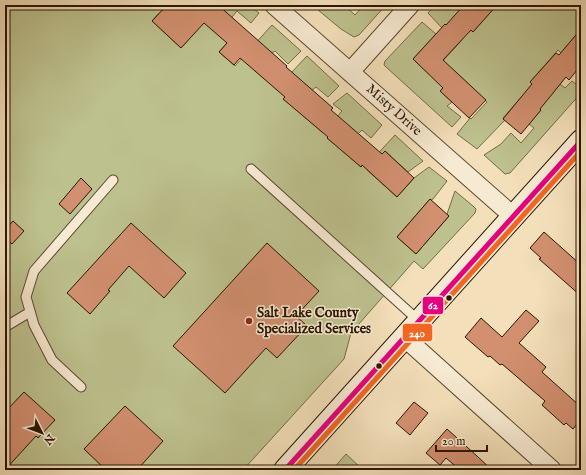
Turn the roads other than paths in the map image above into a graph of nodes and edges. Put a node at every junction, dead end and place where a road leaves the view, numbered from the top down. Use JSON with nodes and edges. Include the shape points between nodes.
{"nodes":[{"id":1,"x":274,"y":5,"type":"edge"},
{"id":2,"x":410,"y":5,"type":"edge"},
{"id":3,"x":350,"y":72,"type":"junction"},
{"id":4,"x":581,"y":141,"type":"edge"},
{"id":5,"x":251,"y":169,"type":"dead end"},
{"id":6,"x":113,"y":180,"type":"dead end"},
{"id":7,"x":513,"y":216,"type":"junction"},
{"id":8,"x":30,"y":312,"type":"junction"},
{"id":9,"x":419,"y":321,"type":"junction"},
{"id":10,"x":5,"y":327,"type":"edge"},
{"id":11,"x":404,"y":337,"type":"junction"},
{"id":12,"x":81,"y":387,"type":"dead end"},
{"id":13,"x":284,"y":470,"type":"edge"},
{"id":14,"x":552,"y":470,"type":"edge"}],
"edges":[{"from":1,"to":3,"type":"street","name":"Misty Drive"},
{"from":2,"to":3,"type":"street"},
{"from":3,"to":7,"type":"street","name":"Misty Drive"},
{"from":4,"to":7,"type":"main road"},
{"from":5,"to":9,"type":"lane"},
{"from":6,"to":8,"type":"lane","via":[[34,271],[26,297]]},
{"from":7,"to":9,"type":"main road"},
{"from":8,"to":10,"type":"lane"},
{"from":8,"to":12,"type":"lane","via":[[52,360]]},
{"from":9,"to":11,"type":"main road"},
{"from":11,"to":13,"type":"main road"},
{"from":11,"to":14,"type":"street"}]}
